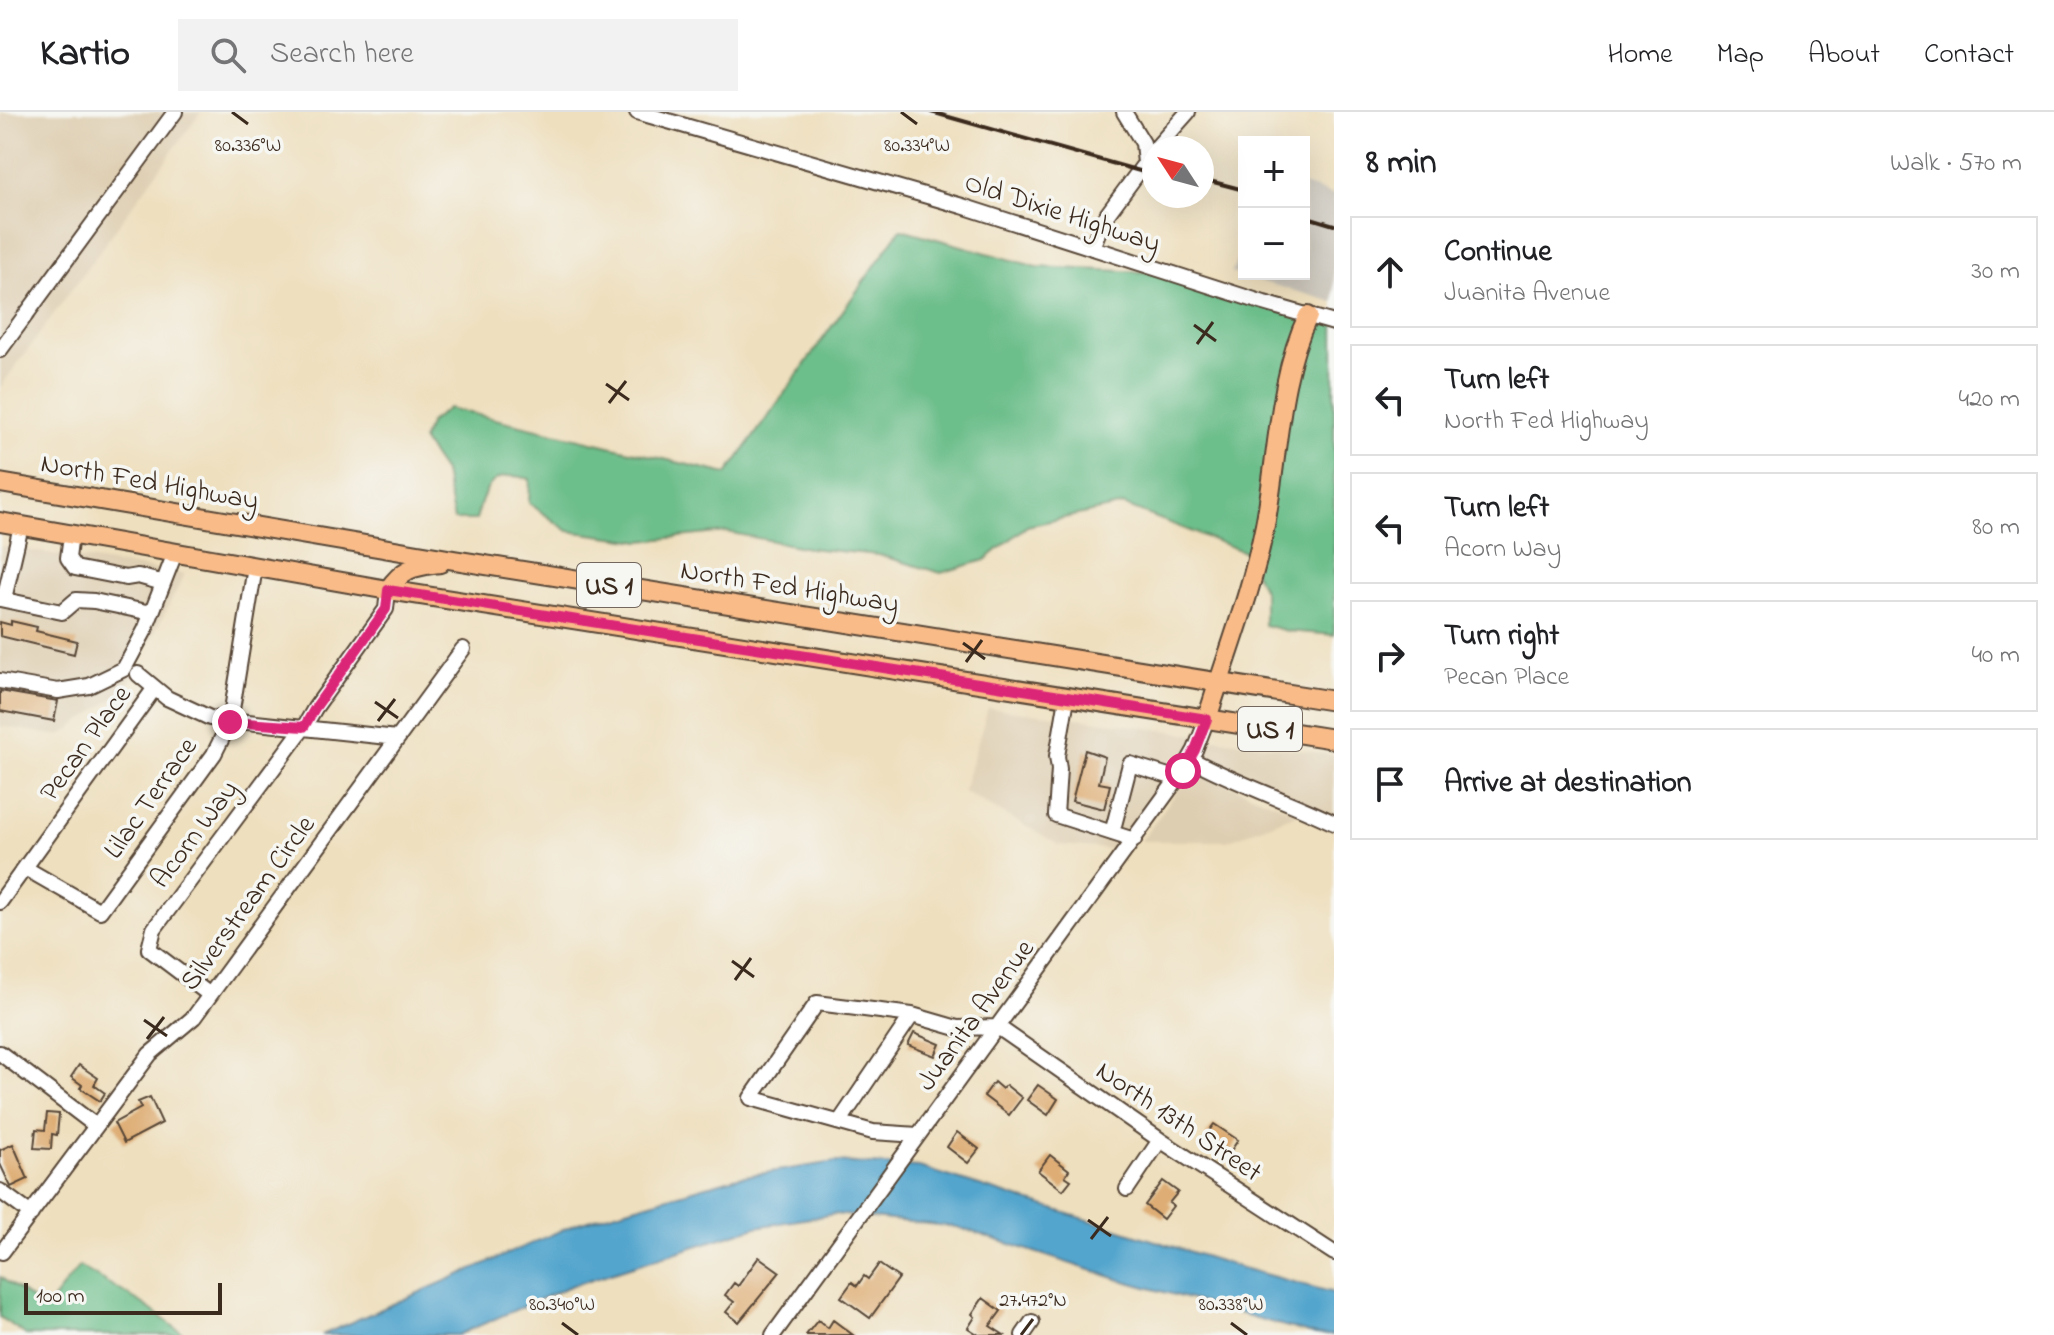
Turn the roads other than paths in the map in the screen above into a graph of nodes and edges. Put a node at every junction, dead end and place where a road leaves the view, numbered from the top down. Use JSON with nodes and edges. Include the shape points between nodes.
{"nodes":[{"id":1,"x":175,"y":112,"type":"edge"},
{"id":2,"x":637,"y":112,"type":"edge"},
{"id":3,"x":1124,"y":112,"type":"edge"},
{"id":4,"x":1188,"y":112,"type":"edge"},
{"id":5,"x":1167,"y":136,"type":"edge"},
{"id":6,"x":1142,"y":141,"type":"edge"},
{"id":7,"x":1142,"y":167,"type":"edge"},
{"id":8,"x":1092,"y":248,"type":"junction"},
{"id":9,"x":1308,"y":316,"type":"junction"},
{"id":10,"x":1334,"y":323,"type":"edge"},
{"id":11,"x":0,"y":350,"type":"edge"},
{"id":12,"x":0,"y":483,"type":"edge"},
{"id":13,"x":0,"y":522,"type":"edge"},
{"id":14,"x":21,"y":526,"type":"junction"},
{"id":15,"x":71,"y":535,"type":"junction"},
{"id":16,"x":175,"y":553,"type":"junction"},
{"id":17,"x":454,"y":560,"type":"junction"},
{"id":18,"x":255,"y":567,"type":"junction"},
{"id":19,"x":163,"y":583,"type":"junction"},
{"id":20,"x":388,"y":590,"type":"junction"},
{"id":21,"x":2,"y":599,"type":"edge"},
{"id":22,"x":151,"y":613,"type":"junction"},
{"id":23,"x":463,"y":649,"type":"dead end"},
{"id":24,"x":138,"y":674,"type":"dead end"},
{"id":25,"x":0,"y":681,"type":"edge"},
{"id":26,"x":1218,"y":682,"type":"junction"},
{"id":27,"x":154,"y":689,"type":"junction"},
{"id":28,"x":1067,"y":698,"type":"junction"},
{"id":29,"x":1334,"y":701,"type":"edge"},
{"id":30,"x":1207,"y":719,"type":"junction"},
{"id":31,"x":230,"y":722,"type":"junction"},
{"id":32,"x":304,"y":727,"type":"junction"},
{"id":33,"x":397,"y":738,"type":"junction"},
{"id":34,"x":1334,"y":739,"type":"edge"},
{"id":35,"x":1191,"y":759,"type":"junction"},
{"id":36,"x":1178,"y":779,"type":"junction"},
{"id":37,"x":1334,"y":823,"type":"edge"},
{"id":38,"x":1112,"y":833,"type":"junction"},
{"id":39,"x":1134,"y":840,"type":"junction"},
{"id":40,"x":25,"y":868,"type":"junction"},
{"id":41,"x":0,"y":902,"type":"edge"},
{"id":42,"x":210,"y":995,"type":"junction"},
{"id":43,"x":912,"y":1015,"type":"junction"},
{"id":44,"x":998,"y":1027,"type":"junction"},
{"id":45,"x":0,"y":1053,"type":"edge"},
{"id":46,"x":840,"y":1121,"type":"junction"},
{"id":47,"x":96,"y":1126,"type":"junction"},
{"id":48,"x":918,"y":1135,"type":"junction"},
{"id":49,"x":1160,"y":1140,"type":"junction"},
{"id":50,"x":1127,"y":1189,"type":"dead end"},
{"id":51,"x":0,"y":1191,"type":"edge"},
{"id":52,"x":31,"y":1214,"type":"junction"},
{"id":53,"x":2,"y":1252,"type":"edge"},
{"id":54,"x":1334,"y":1253,"type":"edge"},
{"id":55,"x":1032,"y":1322,"type":"dead end"},
{"id":56,"x":773,"y":1335,"type":"edge"},
{"id":57,"x":1023,"y":1335,"type":"edge"}],
"edges":[{"from":1,"to":11,"type":"street"},
{"from":2,"to":8,"type":"street","name":"Old Dixie Highway"},
{"from":3,"to":6,"type":"street"},
{"from":4,"to":5,"type":"street"},
{"from":7,"to":8,"type":"street","via":[[1103,220]]},
{"from":8,"to":9,"type":"street","name":"Old Dixie Highway"},
{"from":9,"to":10,"type":"street","name":"Old Dixie Highway"},
{"from":9,"to":26,"type":"main road","via":[[1291,363],[1256,564]]},
{"from":12,"to":17,"type":"main road","name":"North Fed Highway","number":"US 1"},
{"from":13,"to":14,"type":"main road","number":"US 1"},
{"from":14,"to":15,"type":"main road","number":"US 1"},
{"from":14,"to":21,"type":"street"},
{"from":15,"to":16,"type":"main road","number":"US 1"},
{"from":15,"to":19,"type":"street","via":[[68,558],[75,568]]},
{"from":16,"to":18,"type":"main road","number":"US 1"},
{"from":16,"to":19,"type":"street"},
{"from":17,"to":20,"type":"main road","via":[[411,567]]},
{"from":17,"to":26,"type":"main road","name":"North Fed Highway","number":"US 1"},
{"from":18,"to":20,"type":"main road","number":"US 1"},
{"from":18,"to":31,"type":"street","name":"Lilac Terrace"},
{"from":19,"to":22,"type":"street"},
{"from":20,"to":28,"type":"main road","number":"US 1"},
{"from":20,"to":32,"type":"street","name":"Acorn Way","via":[[386,609]]},
{"from":21,"to":22,"type":"street","via":[[62,612],[76,600]]},
{"from":22,"to":25,"type":"street","via":[[124,669],[89,686],[58,691]]},
{"from":23,"to":33,"type":"street","name":"Silverstream Circle"},
{"from":24,"to":27,"type":"street","name":"Pecan Place"},
{"from":26,"to":29,"type":"main road","name":"North Fed Highway","number":"US 1"},
{"from":26,"to":30,"type":"main road"},
{"from":27,"to":31,"type":"street","name":"Pecan Place","via":[[193,711]]},
{"from":27,"to":40,"type":"street","name":"Pecan Place"},
{"from":28,"to":30,"type":"main road","number":"US 1"},
{"from":28,"to":38,"type":"street","via":[[1057,756],[1056,815]]},
{"from":30,"to":34,"type":"main road","number":"US 1"},
{"from":30,"to":35,"type":"street","name":"Juanita Avenue"},
{"from":31,"to":32,"type":"street","name":"Pecan Place"},
{"from":31,"to":40,"type":"street","name":"Lilac Terrace","via":[[214,754],[100,911]]},
{"from":32,"to":33,"type":"street","name":"Pecan Place"},
{"from":32,"to":42,"type":"street","name":"Acorn Way","via":[[154,929],[149,949]]},
{"from":33,"to":42,"type":"street","name":"Silverstream Circle"},
{"from":35,"to":36,"type":"street","name":"Juanita Avenue"},
{"from":35,"to":37,"type":"street"},
{"from":36,"to":38,"type":"street","via":[[1130,764]]},
{"from":36,"to":39,"type":"street","name":"Juanita Avenue"},
{"from":38,"to":39,"type":"street"},
{"from":39,"to":44,"type":"street","name":"Juanita Avenue"},
{"from":40,"to":41,"type":"street","name":"Pecan Place"},
{"from":42,"to":47,"type":"street","name":"Silverstream Circle","via":[[194,1017],[150,1054]]},
{"from":43,"to":44,"type":"street","via":[[957,1028]]},
{"from":43,"to":46,"type":"street"},
{"from":43,"to":46,"type":"street","via":[[817,1003],[751,1098]]},
{"from":44,"to":48,"type":"street","name":"Juanita Avenue"},
{"from":44,"to":49,"type":"street","name":"North 13th Street"},
{"from":45,"to":47,"type":"street"},
{"from":46,"to":48,"type":"street","via":[[873,1132]]},
{"from":47,"to":52,"type":"street","name":"Silverstream Circle"},
{"from":48,"to":56,"type":"street","name":"Juanita Avenue"},
{"from":49,"to":50,"type":"street"},
{"from":49,"to":54,"type":"street","name":"North 13th Street"},
{"from":51,"to":52,"type":"street"},
{"from":52,"to":53,"type":"street","name":"Silverstream Circle"},
{"from":55,"to":57,"type":"street"}]}
